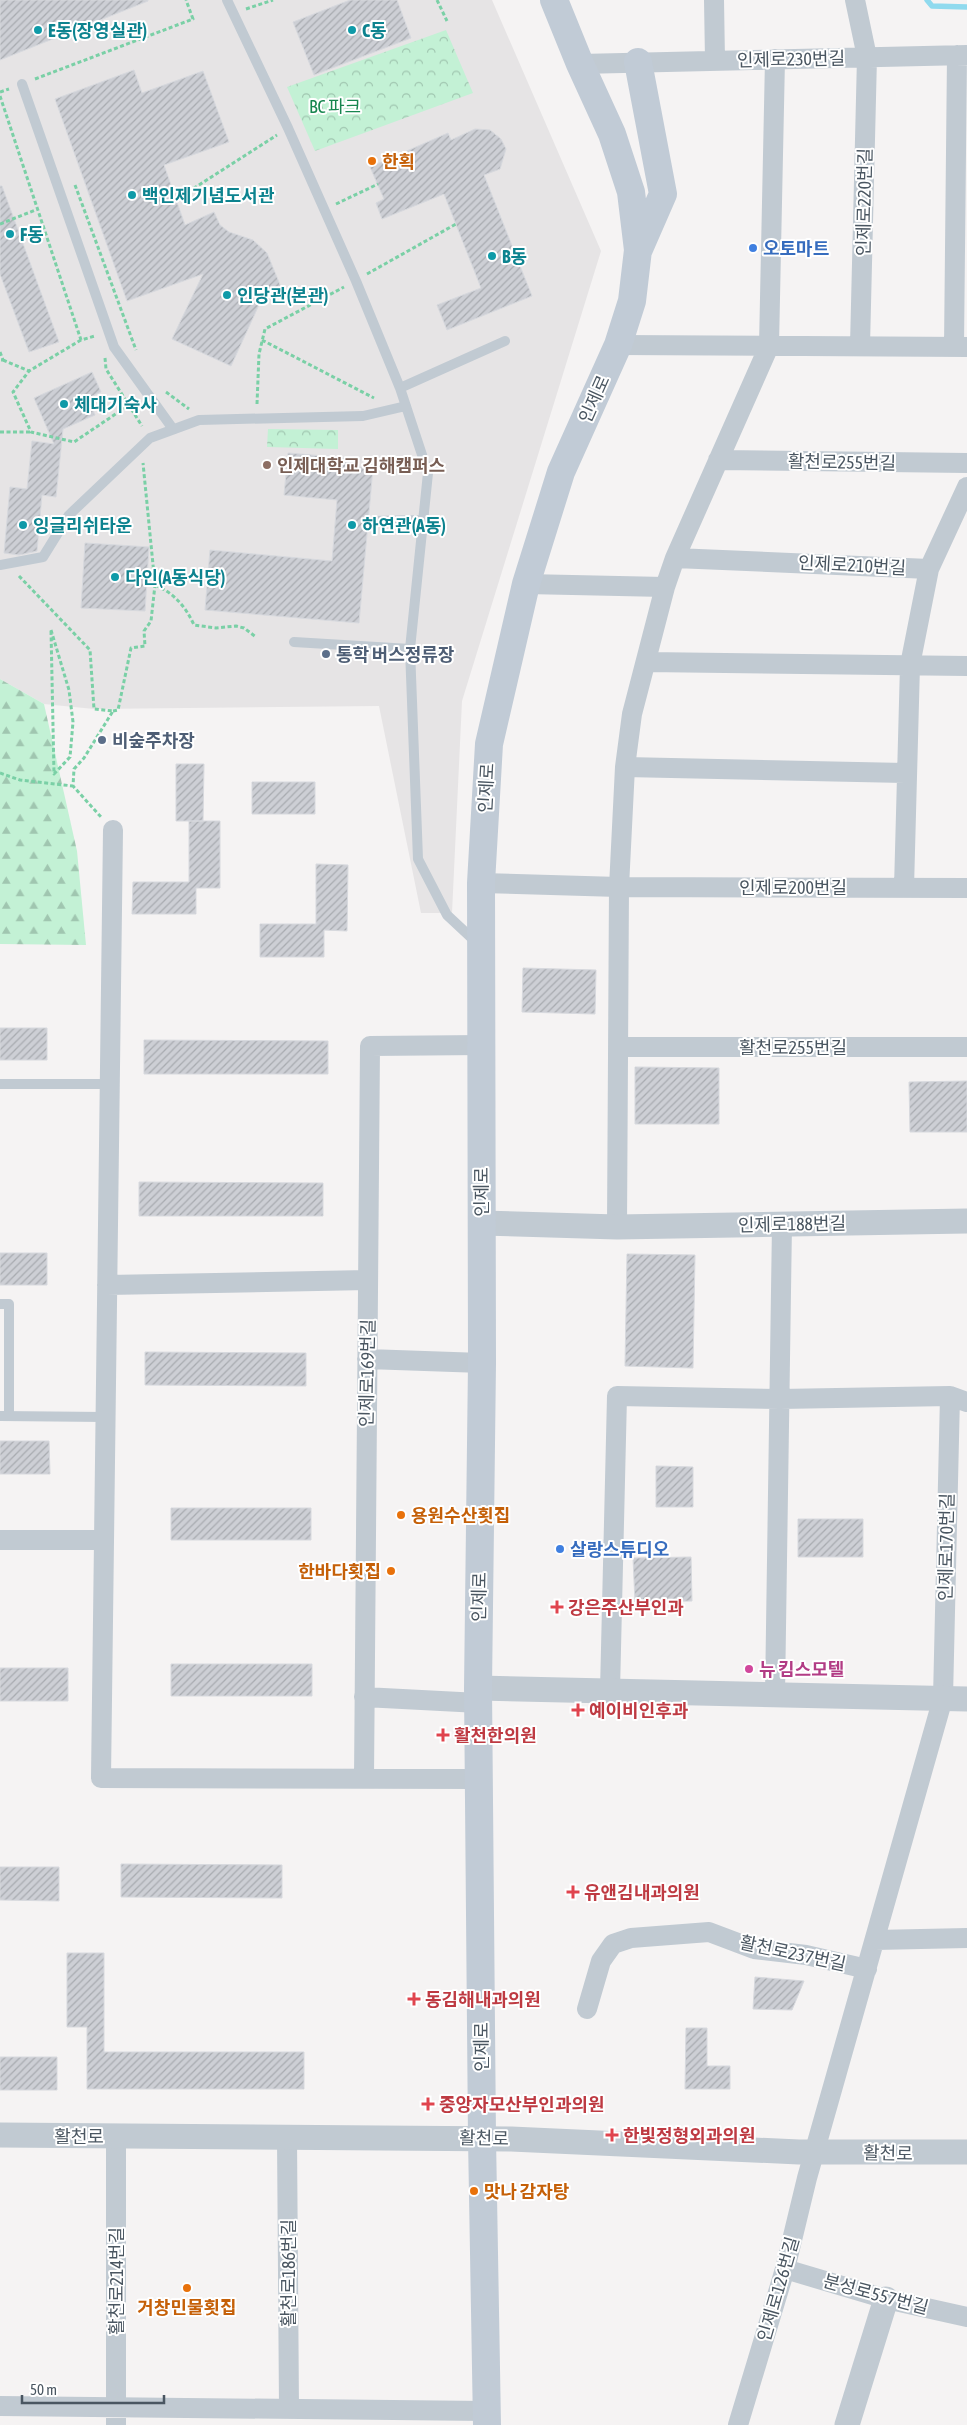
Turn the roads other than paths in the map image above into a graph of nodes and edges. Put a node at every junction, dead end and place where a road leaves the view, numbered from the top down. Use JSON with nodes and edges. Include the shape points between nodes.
{"nodes":[{"id":1,"x":227,"y":0,"type":"edge"},
{"id":2,"x":554,"y":0,"type":"edge"},
{"id":3,"x":714,"y":0,"type":"edge"},
{"id":4,"x":855,"y":0,"type":"edge"},
{"id":5,"x":962,"y":55,"type":"edge"},
{"id":6,"x":867,"y":57,"type":"junction"},
{"id":7,"x":775,"y":59,"type":"junction"},
{"id":8,"x":716,"y":60,"type":"junction"},
{"id":9,"x":638,"y":62,"type":"junction"},
{"id":10,"x":580,"y":64,"type":"junction"},
{"id":11,"x":22,"y":84,"type":"road end"},
{"id":12,"x":638,"y":250,"type":"junction"},
{"id":13,"x":505,"y":341,"type":"dead end"},
{"id":14,"x":618,"y":345,"type":"junction"},
{"id":15,"x":770,"y":346,"type":"junction"},
{"id":16,"x":860,"y":346,"type":"junction"},
{"id":17,"x":960,"y":347,"type":"edge"},
{"id":18,"x":400,"y":388,"type":"junction"},
{"id":19,"x":406,"y":406,"type":"junction"},
{"id":20,"x":173,"y":429,"type":"junction"},
{"id":21,"x":718,"y":460,"type":"junction"},
{"id":22,"x":967,"y":463,"type":"edge"},
{"id":23,"x":967,"y":487,"type":"edge"},
{"id":24,"x":422,"y":520,"type":"junction"},
{"id":25,"x":374,"y":521,"type":"dead end"},
{"id":26,"x":676,"y":558,"type":"junction"},
{"id":27,"x":4,"y":565,"type":"edge"},
{"id":28,"x":929,"y":569,"type":"junction"},
{"id":29,"x":526,"y":584,"type":"junction"},
{"id":30,"x":665,"y":587,"type":"junction"},
{"id":31,"x":294,"y":642,"type":"dead end"},
{"id":32,"x":410,"y":649,"type":"junction"},
{"id":33,"x":647,"y":662,"type":"junction"},
{"id":34,"x":910,"y":666,"type":"junction"},
{"id":35,"x":967,"y":666,"type":"edge"},
{"id":36,"x":625,"y":767,"type":"junction"},
{"id":37,"x":905,"y":773,"type":"junction"},
{"id":38,"x":113,"y":830,"type":"road end"},
{"id":39,"x":481,"y":883,"type":"junction"},
{"id":40,"x":619,"y":887,"type":"junction"},
{"id":41,"x":904,"y":888,"type":"junction"},
{"id":42,"x":967,"y":888,"type":"edge"},
{"id":43,"x":481,"y":947,"type":"junction"},
{"id":44,"x":482,"y":1045,"type":"junction"},
{"id":45,"x":618,"y":1047,"type":"junction"},
{"id":46,"x":967,"y":1047,"type":"edge"},
{"id":47,"x":0,"y":1084,"type":"edge"},
{"id":48,"x":110,"y":1084,"type":"junction"},
{"id":49,"x":967,"y":1222,"type":"edge"},
{"id":50,"x":481,"y":1223,"type":"junction"},
{"id":51,"x":782,"y":1224,"type":"junction"},
{"id":52,"x":617,"y":1227,"type":"junction"},
{"id":53,"x":368,"y":1280,"type":"junction"},
{"id":54,"x":107,"y":1285,"type":"junction"},
{"id":55,"x":0,"y":1304,"type":"edge"},
{"id":56,"x":367,"y":1358,"type":"junction"},
{"id":57,"x":482,"y":1363,"type":"junction"},
{"id":58,"x":780,"y":1399,"type":"junction"},
{"id":59,"x":958,"y":1399,"type":"edge"},
{"id":60,"x":4,"y":1416,"type":"edge"},
{"id":61,"x":105,"y":1417,"type":"junction"},
{"id":62,"x":0,"y":1540,"type":"edge"},
{"id":63,"x":103,"y":1540,"type":"junction"},
{"id":64,"x":610,"y":1691,"type":"junction"},
{"id":65,"x":775,"y":1695,"type":"junction"},
{"id":66,"x":478,"y":1696,"type":"junction"},
{"id":67,"x":364,"y":1697,"type":"junction"},
{"id":68,"x":955,"y":1698,"type":"edge"},
{"id":69,"x":364,"y":1778,"type":"junction"},
{"id":70,"x":480,"y":1779,"type":"junction"},
{"id":71,"x":967,"y":1938,"type":"edge"},
{"id":72,"x":875,"y":1940,"type":"junction"},
{"id":73,"x":867,"y":1969,"type":"junction"},
{"id":74,"x":587,"y":2009,"type":"dead end"},
{"id":75,"x":0,"y":2136,"type":"edge"},
{"id":76,"x":116,"y":2136,"type":"junction"},
{"id":77,"x":287,"y":2137,"type":"junction"},
{"id":78,"x":482,"y":2138,"type":"junction"},
{"id":79,"x":815,"y":2152,"type":"junction"},
{"id":80,"x":967,"y":2152,"type":"edge"},
{"id":81,"x":785,"y":2269,"type":"junction"},
{"id":82,"x":886,"y":2299,"type":"junction"},
{"id":83,"x":967,"y":2317,"type":"edge"},
{"id":84,"x":0,"y":2406,"type":"edge"},
{"id":85,"x":288,"y":2409,"type":"junction"},
{"id":86,"x":117,"y":2416,"type":"edge"},
{"id":87,"x":487,"y":2418,"type":"edge"},
{"id":88,"x":738,"y":2425,"type":"edge"},
{"id":89,"x":847,"y":2425,"type":"edge"}],
"edges":[{"from":1,"to":18,"type":"lane","via":[[325,209]]},
{"from":2,"to":10,"type":"main road","name":"인제로"},
{"from":3,"to":8,"type":"street","name":"인제로230번길"},
{"from":4,"to":6,"type":"street","name":"인제로230번길"},
{"from":5,"to":6,"type":"street","name":"인제로230번길"},
{"from":5,"to":17,"type":"street"},
{"from":6,"to":7,"type":"street","name":"인제로230번길"},
{"from":6,"to":16,"type":"street","name":"인제로220번길"},
{"from":7,"to":8,"type":"street","name":"인제로230번길"},
{"from":7,"to":15,"type":"street"},
{"from":8,"to":9,"type":"street","name":"인제로230번길"},
{"from":9,"to":10,"type":"street","name":"인제로230번길"},
{"from":9,"to":12,"type":"main road","via":[[663,194]]},
{"from":10,"to":12,"type":"main road","name":"인제로","via":[[612,134],[631,192]]},
{"from":11,"to":20,"type":"lane","via":[[114,347]]},
{"from":12,"to":14,"type":"main road","name":"인제로","via":[[632,301]]},
{"from":13,"to":18,"type":"lane"},
{"from":14,"to":15,"type":"street"},
{"from":14,"to":29,"type":"main road","name":"인제로","via":[[561,472]]},
{"from":15,"to":16,"type":"street"},
{"from":15,"to":21,"type":"street"},
{"from":16,"to":17,"type":"street"},
{"from":18,"to":19,"type":"lane"},
{"from":19,"to":20,"type":"lane","via":[[363,416],[199,420]]},
{"from":19,"to":24,"type":"lane","via":[[428,473]]},
{"from":20,"to":27,"type":"lane","via":[[150,438],[69,515],[43,557]]},
{"from":21,"to":22,"type":"street","name":"활천로255번길"},
{"from":21,"to":26,"type":"street"},
{"from":23,"to":28,"type":"street"},
{"from":24,"to":25,"type":"lane"},
{"from":24,"to":32,"type":"lane"},
{"from":26,"to":28,"type":"street","name":"인제로210번길"},
{"from":26,"to":30,"type":"street"},
{"from":28,"to":34,"type":"street","name":"인제로210번길"},
{"from":29,"to":30,"type":"street"},
{"from":29,"to":39,"type":"main road","name":"인제로","via":[[489,744]]},
{"from":30,"to":33,"type":"street"},
{"from":31,"to":32,"type":"lane"},
{"from":32,"to":43,"type":"lane","via":[[418,859],[446,915]]},
{"from":33,"to":34,"type":"street"},
{"from":33,"to":36,"type":"street","via":[[632,714]]},
{"from":34,"to":35,"type":"street"},
{"from":34,"to":37,"type":"street","name":"인제로210번길"},
{"from":36,"to":37,"type":"street"},
{"from":36,"to":40,"type":"street"},
{"from":37,"to":41,"type":"street","name":"인제로210번길"},
{"from":38,"to":48,"type":"street"},
{"from":39,"to":40,"type":"street","name":"인제로200번길"},
{"from":39,"to":43,"type":"main road","name":"인제로"},
{"from":40,"to":41,"type":"street","name":"인제로200번길"},
{"from":40,"to":45,"type":"street"},
{"from":41,"to":42,"type":"street","name":"인제로200번길"},
{"from":43,"to":44,"type":"main road","name":"인제로"},
{"from":44,"to":50,"type":"main road","name":"인제로"},
{"from":44,"to":53,"type":"street","name":"인제로169번길","via":[[370,1046]]},
{"from":45,"to":46,"type":"street","name":"활천로255번길"},
{"from":45,"to":52,"type":"street"},
{"from":47,"to":48,"type":"lane"},
{"from":48,"to":54,"type":"street"},
{"from":49,"to":51,"type":"street","name":"인제로188번길"},
{"from":50,"to":52,"type":"street","name":"인제로188번길"},
{"from":50,"to":57,"type":"main road","name":"인제로"},
{"from":51,"to":52,"type":"street","name":"인제로188번길"},
{"from":51,"to":58,"type":"street"},
{"from":53,"to":54,"type":"street"},
{"from":53,"to":56,"type":"street","name":"인제로169번길"},
{"from":54,"to":61,"type":"street"},
{"from":55,"to":60,"type":"lane","via":[[9,1304]]},
{"from":56,"to":57,"type":"street"},
{"from":56,"to":67,"type":"street","name":"인제로169번길"},
{"from":57,"to":66,"type":"main road","name":"인제로"},
{"from":58,"to":59,"type":"street","name":"인제로170번길"},
{"from":58,"to":64,"type":"street","name":"인제로170번길","via":[[617,1396]]},
{"from":58,"to":65,"type":"street"},
{"from":59,"to":68,"type":"street","name":"인제로170번길"},
{"from":60,"to":61,"type":"lane"},
{"from":61,"to":63,"type":"street"},
{"from":62,"to":63,"type":"street"},
{"from":63,"to":69,"type":"street","via":[[101,1778]]},
{"from":64,"to":65,"type":"street"},
{"from":64,"to":66,"type":"street"},
{"from":65,"to":68,"type":"street"},
{"from":66,"to":67,"type":"street"},
{"from":66,"to":70,"type":"main road","name":"인제로"},
{"from":67,"to":69,"type":"street","name":"인제로169번길"},
{"from":68,"to":72,"type":"street","name":"활천로237번길"},
{"from":69,"to":70,"type":"street"},
{"from":70,"to":78,"type":"main road","name":"인제로"},
{"from":71,"to":72,"type":"street"},
{"from":72,"to":73,"type":"street","name":"활천로237번길"},
{"from":73,"to":74,"type":"street","name":"활천로237번길","via":[[806,1955],[754,1949],[709,1932],[632,1938],[613,1944],[601,1961]]},
{"from":73,"to":79,"type":"street","name":"활천로237번길"},
{"from":75,"to":76,"type":"street","name":"활천로"},
{"from":76,"to":77,"type":"street","name":"활천로"},
{"from":76,"to":86,"type":"street","name":"활천로214번길"},
{"from":77,"to":78,"type":"street","name":"활천로"},
{"from":77,"to":85,"type":"street","name":"활천로186번길"},
{"from":78,"to":79,"type":"street","name":"활천로"},
{"from":78,"to":87,"type":"main road","name":"인제로"},
{"from":79,"to":80,"type":"street","name":"활천로"},
{"from":79,"to":81,"type":"street","name":"인제로126번길"},
{"from":81,"to":82,"type":"street","name":"분성로557번길"},
{"from":81,"to":88,"type":"street","name":"인제로126번길"},
{"from":82,"to":83,"type":"street","name":"분성로557번길"},
{"from":82,"to":89,"type":"street"},
{"from":84,"to":86,"type":"street"},
{"from":85,"to":86,"type":"street"},
{"from":85,"to":87,"type":"street"}]}
